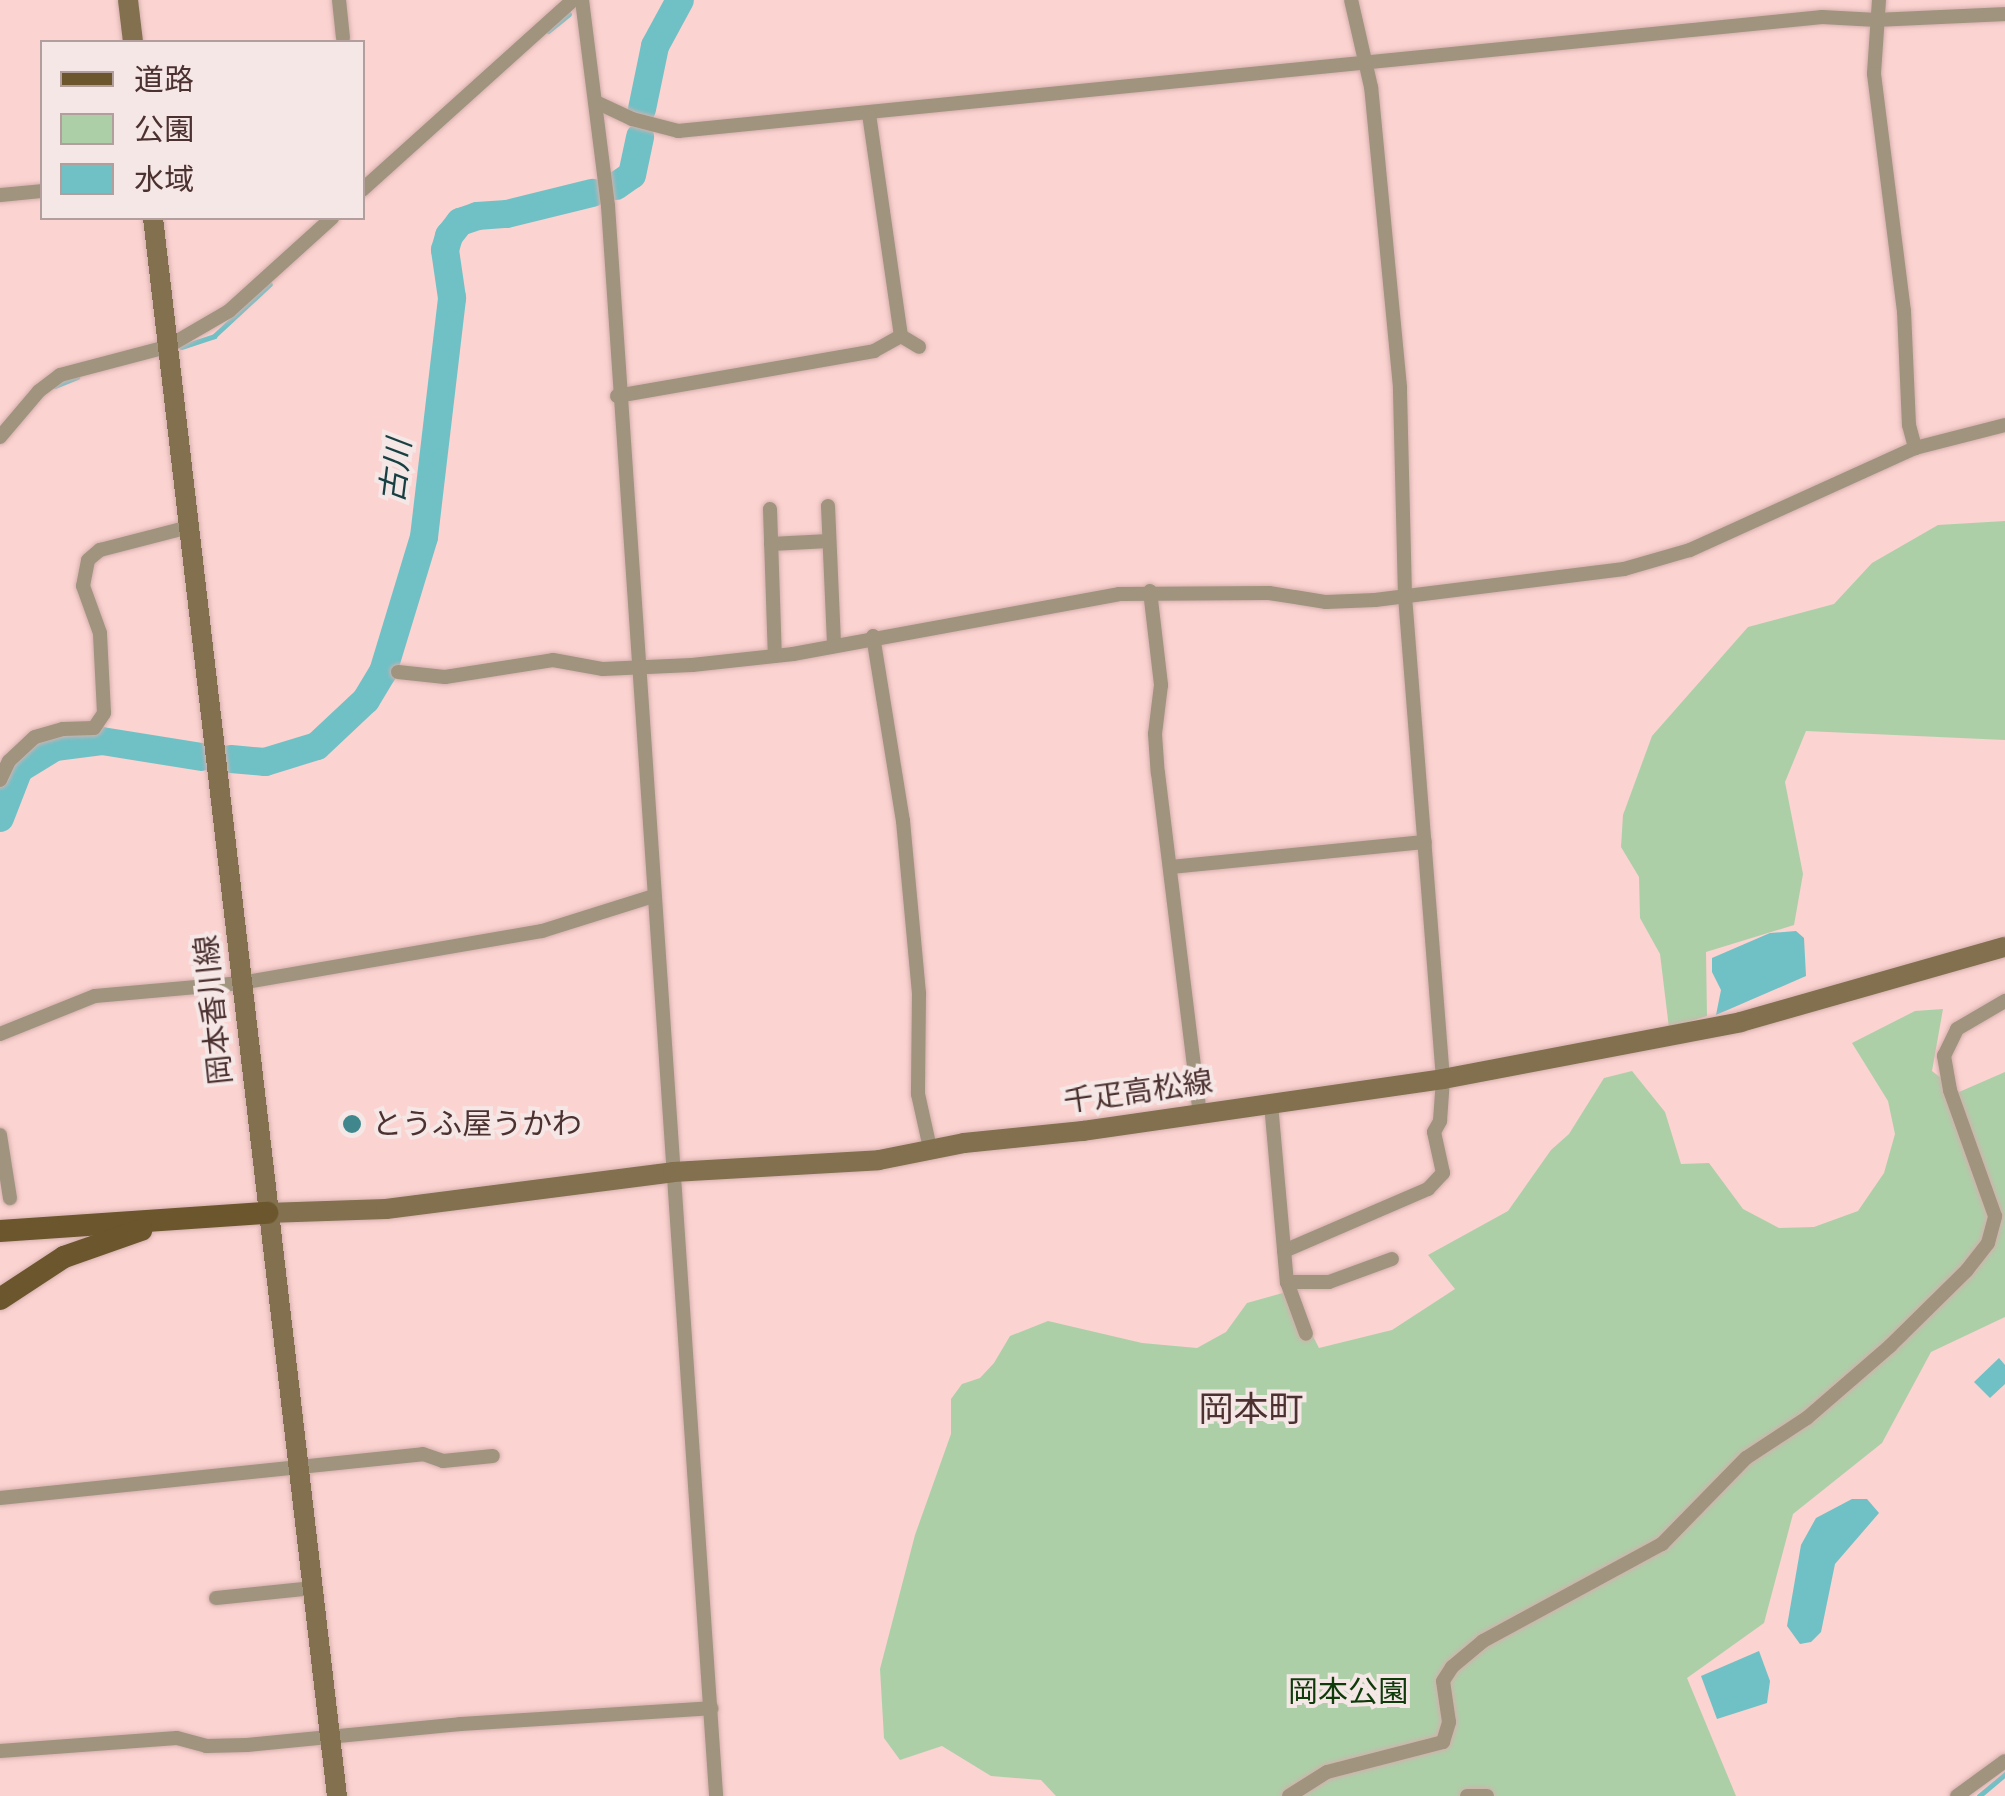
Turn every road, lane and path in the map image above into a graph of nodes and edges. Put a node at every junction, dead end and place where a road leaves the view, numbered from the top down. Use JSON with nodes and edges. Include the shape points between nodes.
{"nodes":[{"id":1,"x":128,"y":0,"type":"edge"},
{"id":2,"x":338,"y":0,"type":"edge"},
{"id":3,"x":574,"y":0,"type":"edge"},
{"id":4,"x":582,"y":0,"type":"edge"},
{"id":5,"x":1351,"y":0,"type":"edge"},
{"id":6,"x":1879,"y":0,"type":"edge"},
{"id":7,"x":2005,"y":14,"type":"edge"},
{"id":8,"x":1877,"y":20,"type":"junction"},
{"id":9,"x":342,"y":38,"type":"dead end"},
{"id":10,"x":133,"y":40,"type":"edge"},
{"id":11,"x":1368,"y":66,"type":"junction"},
{"id":12,"x":598,"y":104,"type":"junction"},
{"id":13,"x":869,"y":114,"type":"junction"},
{"id":14,"x":365,"y":187,"type":"edge"},
{"id":15,"x":40,"y":192,"type":"edge"},
{"id":16,"x":0,"y":196,"type":"edge"},
{"id":17,"x":153,"y":220,"type":"edge"},
{"id":18,"x":330,"y":220,"type":"edge"},
{"id":19,"x":901,"y":336,"type":"junction"},
{"id":20,"x":168,"y":347,"type":"junction"},
{"id":21,"x":919,"y":347,"type":"dead end"},
{"id":22,"x":617,"y":396,"type":"junction"},
{"id":23,"x":2005,"y":426,"type":"edge"},
{"id":24,"x":0,"y":437,"type":"edge"},
{"id":25,"x":1915,"y":448,"type":"junction"},
{"id":26,"x":828,"y":506,"type":"dead end"},
{"id":27,"x":770,"y":509,"type":"dead end"},
{"id":28,"x":189,"y":527,"type":"junction"},
{"id":29,"x":829,"y":541,"type":"junction"},
{"id":30,"x":772,"y":544,"type":"junction"},
{"id":31,"x":1150,"y":591,"type":"junction"},
{"id":32,"x":1406,"y":596,"type":"junction"},
{"id":33,"x":873,"y":636,"type":"junction"},
{"id":34,"x":834,"y":645,"type":"junction"},
{"id":35,"x":775,"y":656,"type":"junction"},
{"id":36,"x":638,"y":666,"type":"junction"},
{"id":37,"x":398,"y":672,"type":"dead end"},
{"id":38,"x":0,"y":780,"type":"edge"},
{"id":39,"x":1424,"y":842,"type":"junction"},
{"id":40,"x":1170,"y":867,"type":"junction"},
{"id":41,"x":654,"y":896,"type":"junction"},
{"id":42,"x":2005,"y":948,"type":"edge"},
{"id":43,"x":241,"y":983,"type":"junction"},
{"id":44,"x":2005,"y":1001,"type":"edge"},
{"id":45,"x":0,"y":1034,"type":"edge"},
{"id":46,"x":1444,"y":1078,"type":"junction"},
{"id":47,"x":1271,"y":1104,"type":"junction"},
{"id":48,"x":1200,"y":1114,"type":"junction"},
{"id":49,"x":0,"y":1135,"type":"edge"},
{"id":50,"x":930,"y":1148,"type":"junction"},
{"id":51,"x":673,"y":1172,"type":"junction"},
{"id":52,"x":10,"y":1198,"type":"dead end"},
{"id":53,"x":267,"y":1213,"type":"junction"},
{"id":54,"x":163,"y":1222,"type":"junction"},
{"id":55,"x":0,"y":1231,"type":"edge"},
{"id":56,"x":1284,"y":1251,"type":"junction"},
{"id":57,"x":1392,"y":1258,"type":"dead end"},
{"id":58,"x":1286,"y":1282,"type":"junction"},
{"id":59,"x":0,"y":1299,"type":"edge"},
{"id":60,"x":1306,"y":1334,"type":"dead end"},
{"id":61,"x":494,"y":1456,"type":"dead end"},
{"id":62,"x":300,"y":1467,"type":"junction"},
{"id":63,"x":0,"y":1498,"type":"edge"},
{"id":64,"x":313,"y":1588,"type":"junction"},
{"id":65,"x":216,"y":1598,"type":"dead end"},
{"id":66,"x":711,"y":1708,"type":"junction"},
{"id":67,"x":330,"y":1735,"type":"junction"},
{"id":68,"x":0,"y":1750,"type":"edge"},
{"id":69,"x":2005,"y":1760,"type":"edge"},
{"id":70,"x":338,"y":1796,"type":"edge"},
{"id":71,"x":716,"y":1796,"type":"edge"},
{"id":72,"x":1289,"y":1796,"type":"edge"},
{"id":73,"x":1467,"y":1796,"type":"edge"},
{"id":74,"x":1487,"y":1796,"type":"edge"},
{"id":75,"x":1957,"y":1796,"type":"edge"}],
"edges":[{"from":1,"to":10,"type":"main road"},
{"from":2,"to":9,"type":"street"},
{"from":3,"to":14,"type":"street"},
{"from":4,"to":12,"type":"street"},
{"from":5,"to":11,"type":"street"},
{"from":6,"to":8,"type":"street"},
{"from":7,"to":8,"type":"street"},
{"from":8,"to":11,"type":"street","via":[[1822,17]]},
{"from":8,"to":25,"type":"street","via":[[1874,74]]},
{"from":11,"to":13,"type":"street","via":[[1210,74]]},
{"from":11,"to":32,"type":"street","via":[[1400,387]]},
{"from":12,"to":13,"type":"street","via":[[678,131]]},
{"from":12,"to":22,"type":"street"},
{"from":13,"to":19,"type":"street"},
{"from":15,"to":16,"type":"street"},
{"from":17,"to":20,"type":"main road","name":"岡本香川線"},
{"from":18,"to":20,"type":"street","via":[[229,311]]},
{"from":19,"to":21,"type":"street"},
{"from":19,"to":22,"type":"street","via":[[874,351]]},
{"from":20,"to":24,"type":"street","via":[[60,375]]},
{"from":20,"to":28,"type":"main road","name":"岡本香川線"},
{"from":22,"to":36,"type":"street"},
{"from":23,"to":25,"type":"street"},
{"from":25,"to":32,"type":"street","via":[[1651,563]]},
{"from":26,"to":29,"type":"street"},
{"from":27,"to":30,"type":"street"},
{"from":28,"to":38,"type":"street","via":[[100,550],[88,560],[84,586],[100,633],[104,713],[94,728],[35,738],[9,761]]},
{"from":28,"to":43,"type":"main road","name":"岡本香川線"},
{"from":29,"to":30,"type":"street"},
{"from":29,"to":34,"type":"street"},
{"from":30,"to":35,"type":"street"},
{"from":31,"to":32,"type":"street","via":[[1270,593],[1326,602]]},
{"from":31,"to":33,"type":"street"},
{"from":31,"to":40,"type":"street","via":[[1161,684],[1158,773]]},
{"from":32,"to":39,"type":"street"},
{"from":33,"to":34,"type":"street"},
{"from":33,"to":50,"type":"street","via":[[903,821],[919,993],[918,1094]]},
{"from":34,"to":35,"type":"street"},
{"from":35,"to":36,"type":"street"},
{"from":36,"to":37,"type":"street","via":[[603,669],[554,660],[444,677]]},
{"from":36,"to":41,"type":"street"},
{"from":39,"to":40,"type":"street"},
{"from":39,"to":46,"type":"street"},
{"from":40,"to":48,"type":"street"},
{"from":41,"to":43,"type":"street","via":[[542,931]]},
{"from":41,"to":51,"type":"street"},
{"from":42,"to":46,"type":"main road","name":"千疋高松線","via":[[1741,1022]]},
{"from":43,"to":45,"type":"street","via":[[94,996]]},
{"from":43,"to":53,"type":"main road","name":"岡本香川線"},
{"from":44,"to":72,"type":"street","via":[[1957,1029],[1944,1056],[1995,1216],[1988,1243],[1967,1270],[1806,1418],[1746,1458],[1662,1544],[1483,1641],[1452,1667],[1443,1681],[1449,1722],[1443,1742],[1327,1772]]},
{"from":46,"to":47,"type":"main road","name":"千疋高松線"},
{"from":46,"to":56,"type":"street","via":[[1434,1132],[1443,1173],[1428,1189]]},
{"from":47,"to":48,"type":"main road","name":"千疋高松線"},
{"from":47,"to":56,"type":"street"},
{"from":48,"to":50,"type":"main road","name":"千疋高松線"},
{"from":49,"to":52,"type":"street"},
{"from":50,"to":51,"type":"main road","name":"千疋高松線","via":[[879,1160]]},
{"from":51,"to":53,"type":"main road","name":"千疋高松線","via":[[386,1208]]},
{"from":51,"to":66,"type":"street"},
{"from":53,"to":54,"type":"main road"},
{"from":53,"to":62,"type":"main road","name":"岡本香川線"},
{"from":54,"to":55,"type":"main road"},
{"from":54,"to":59,"type":"main road","via":[[64,1257]]},
{"from":56,"to":58,"type":"street"},
{"from":57,"to":58,"type":"street","via":[[1329,1282]]},
{"from":58,"to":60,"type":"street"},
{"from":61,"to":62,"type":"street","via":[[443,1461],[424,1454]]},
{"from":62,"to":63,"type":"street"},
{"from":62,"to":64,"type":"main road","name":"岡本香川線"},
{"from":64,"to":65,"type":"street"},
{"from":64,"to":67,"type":"main road","name":"岡本香川線"},
{"from":66,"to":67,"type":"street"},
{"from":66,"to":71,"type":"street"},
{"from":67,"to":68,"type":"street","via":[[248,1745],[206,1746],[177,1738]]},
{"from":67,"to":70,"type":"main road","name":"岡本香川線"},
{"from":69,"to":75,"type":"street"},
{"from":73,"to":74,"type":"street"}]}
